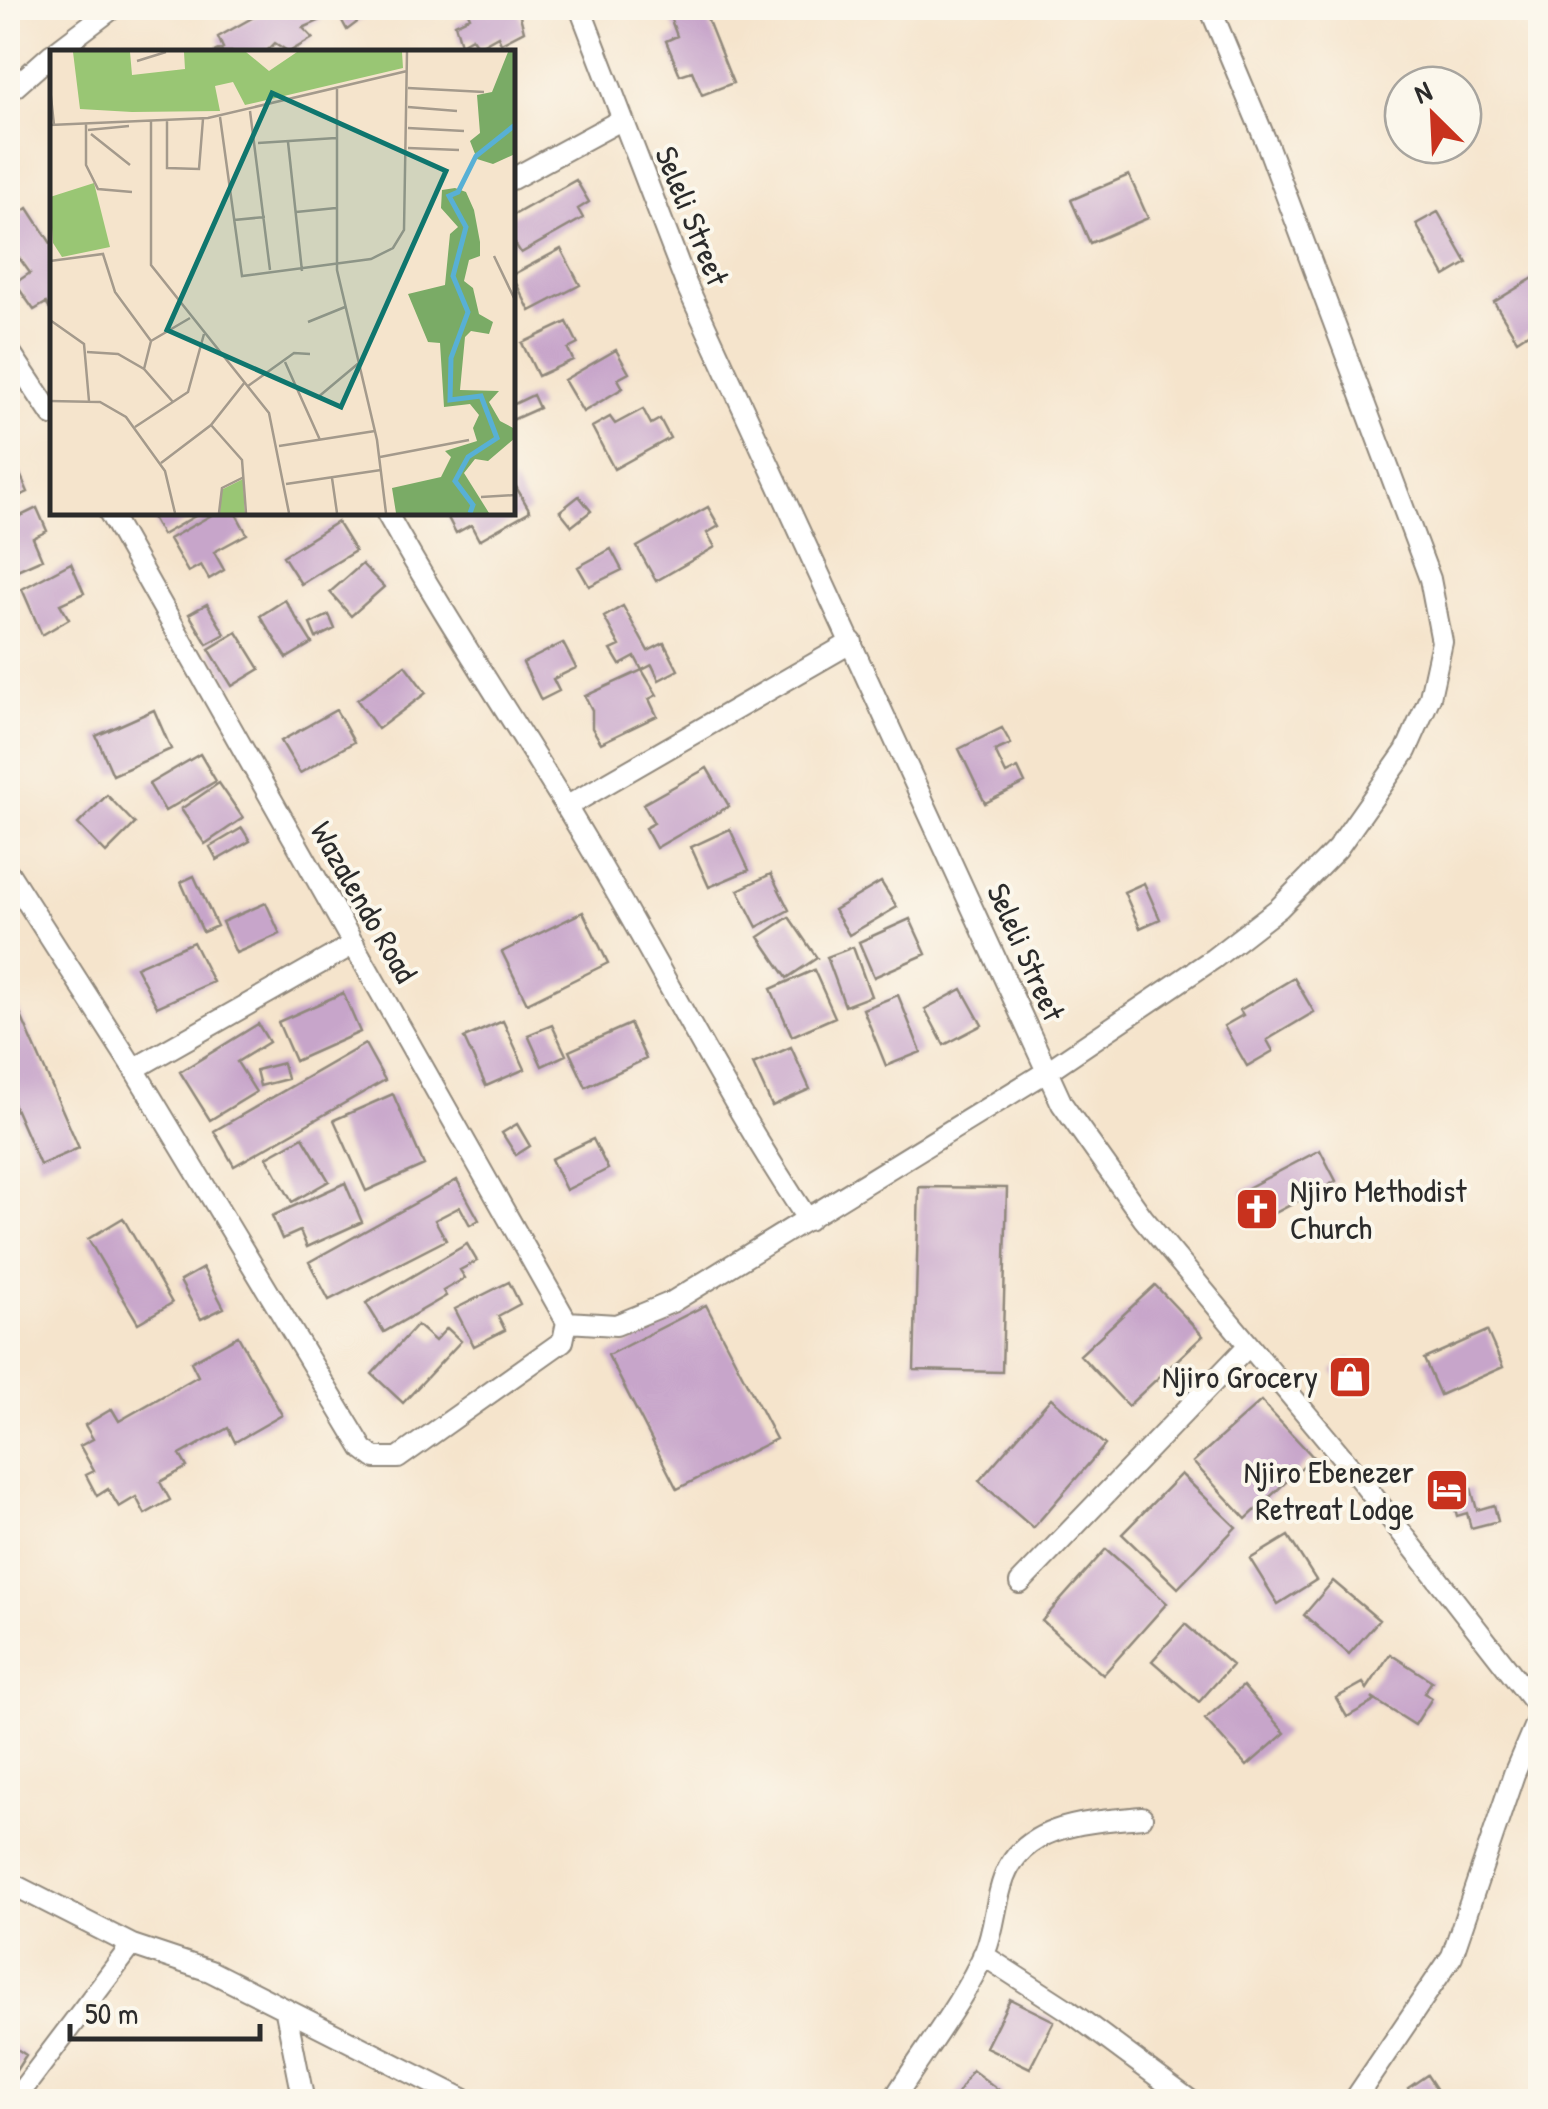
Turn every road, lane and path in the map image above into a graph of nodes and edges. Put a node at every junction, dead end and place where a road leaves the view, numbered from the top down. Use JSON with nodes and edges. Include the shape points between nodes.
{"nodes":[{"id":1,"x":113,"y":8,"type":"edge"},
{"id":2,"x":580,"y":8,"type":"edge"},
{"id":3,"x":1210,"y":8,"type":"edge"},
{"id":4,"x":58,"y":50,"type":"edge"},
{"id":5,"x":50,"y":56,"type":"edge"},
{"id":6,"x":8,"y":93,"type":"edge"},
{"id":7,"x":621,"y":120,"type":"junction"},
{"id":8,"x":515,"y":177,"type":"edge"},
{"id":9,"x":8,"y":349,"type":"edge"},
{"id":10,"x":50,"y":412,"type":"edge"},
{"id":11,"x":111,"y":515,"type":"edge"},
{"id":12,"x":388,"y":515,"type":"edge"},
{"id":13,"x":852,"y":642,"type":"junction"},
{"id":14,"x":566,"y":807,"type":"junction"},
{"id":15,"x":8,"y":872,"type":"edge"},
{"id":16,"x":354,"y":944,"type":"junction"},
{"id":17,"x":134,"y":1068,"type":"junction"},
{"id":18,"x":1046,"y":1072,"type":"junction"},
{"id":19,"x":808,"y":1220,"type":"junction"},
{"id":20,"x":567,"y":1322,"type":"junction"},
{"id":21,"x":1248,"y":1346,"type":"junction"},
{"id":22,"x":1020,"y":1582,"type":"dead end"},
{"id":23,"x":1540,"y":1711,"type":"edge"},
{"id":24,"x":1142,"y":1817,"type":"dead end"},
{"id":25,"x":8,"y":1882,"type":"edge"},
{"id":26,"x":132,"y":1945,"type":"junction"},
{"id":27,"x":984,"y":1955,"type":"junction"},
{"id":28,"x":286,"y":2012,"type":"junction"},
{"id":29,"x":13,"y":2102,"type":"edge"},
{"id":30,"x":304,"y":2102,"type":"edge"},
{"id":31,"x":469,"y":2102,"type":"edge"},
{"id":32,"x":892,"y":2102,"type":"edge"},
{"id":33,"x":1192,"y":2102,"type":"edge"},
{"id":34,"x":1354,"y":2102,"type":"edge"}],
"edges":[{"from":1,"to":4,"type":"street"},
{"from":2,"to":7,"type":"street","name":"Seleli Street"},
{"from":3,"to":18,"type":"street","via":[[1396,486],[1430,579],[1442,642],[1430,697],[1406,750],[1337,850],[1279,908]]},
{"from":5,"to":6,"type":"street"},
{"from":7,"to":8,"type":"street"},
{"from":7,"to":13,"type":"street","name":"Seleli Street","via":[[687,286]]},
{"from":9,"to":10,"type":"street"},
{"from":11,"to":16,"type":"street","name":"Wazalendo Road"},
{"from":12,"to":14,"type":"street"},
{"from":13,"to":14,"type":"street"},
{"from":13,"to":18,"type":"street","name":"Seleli Street"},
{"from":14,"to":19,"type":"street"},
{"from":15,"to":17,"type":"street"},
{"from":16,"to":17,"type":"street"},
{"from":16,"to":20,"type":"street","name":"Wazalendo Road"},
{"from":17,"to":20,"type":"street","via":[[350,1428],[375,1458],[398,1458],[440,1430],[563,1340]]},
{"from":18,"to":19,"type":"street"},
{"from":18,"to":21,"type":"street","name":"Seleli Street","via":[[1143,1218]]},
{"from":19,"to":20,"type":"street","via":[[642,1317],[616,1326]]},
{"from":21,"to":22,"type":"street"},
{"from":21,"to":23,"type":"street","name":"Seleli Street"},
{"from":23,"to":34,"type":"street","via":[[1452,1956]]},
{"from":24,"to":27,"type":"street","via":[[1043,1834],[1015,1858]]},
{"from":25,"to":26,"type":"street"},
{"from":26,"to":28,"type":"street","via":[[210,1971]]},
{"from":26,"to":29,"type":"street"},
{"from":27,"to":32,"type":"street"},
{"from":27,"to":33,"type":"street"},
{"from":28,"to":30,"type":"street"},
{"from":28,"to":31,"type":"street"}]}
